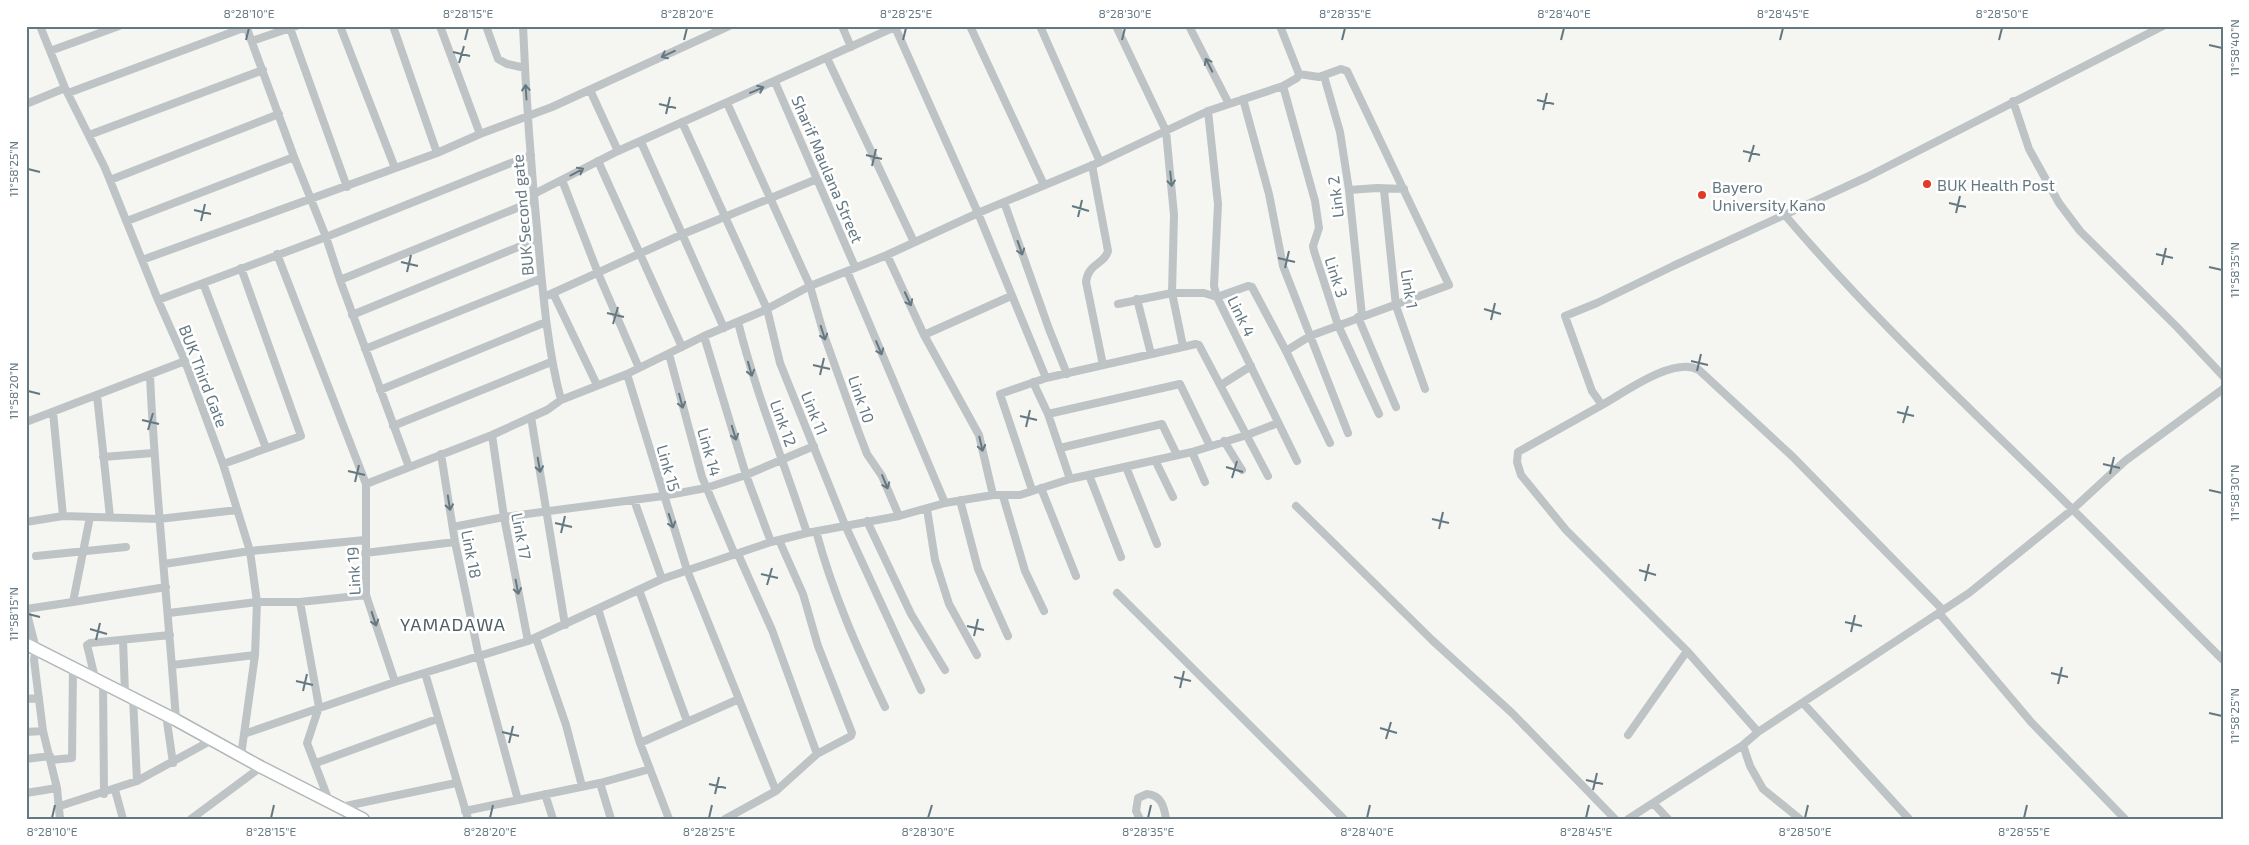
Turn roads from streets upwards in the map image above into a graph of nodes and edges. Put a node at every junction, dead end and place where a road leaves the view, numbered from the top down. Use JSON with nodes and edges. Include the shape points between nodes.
{"nodes":[{"id":1,"x":40,"y":26,"type":"edge"},
{"id":2,"x":119,"y":26,"type":"edge"},
{"id":3,"x":246,"y":26,"type":"edge"},
{"id":4,"x":340,"y":26,"type":"edge"},
{"id":5,"x":392,"y":26,"type":"edge"},
{"id":6,"x":440,"y":26,"type":"edge"},
{"id":7,"x":486,"y":26,"type":"edge"},
{"id":8,"x":523,"y":26,"type":"edge"},
{"id":9,"x":728,"y":26,"type":"edge"},
{"id":10,"x":842,"y":26,"type":"edge"},
{"id":11,"x":970,"y":26,"type":"edge"},
{"id":12,"x":1040,"y":26,"type":"edge"},
{"id":13,"x":1116,"y":26,"type":"edge"},
{"id":14,"x":1189,"y":26,"type":"edge"},
{"id":15,"x":1280,"y":26,"type":"edge"},
{"id":16,"x":2163,"y":26,"type":"edge"},
{"id":17,"x":293,"y":27,"type":"edge"},
{"id":18,"x":896,"y":27,"type":"edge"},
{"id":19,"x":252,"y":41,"type":"junction"},
{"id":20,"x":851,"y":47,"type":"junction"},
{"id":21,"x":50,"y":51,"type":"junction"},
{"id":22,"x":826,"y":58,"type":"junction"},
{"id":23,"x":525,"y":68,"type":"junction"},
{"id":24,"x":263,"y":70,"type":"junction"},
{"id":25,"x":1299,"y":74,"type":"junction"},
{"id":26,"x":1324,"y":76,"type":"junction"},
{"id":27,"x":775,"y":82,"type":"junction"},
{"id":28,"x":1283,"y":86,"type":"junction"},
{"id":29,"x":590,"y":90,"type":"junction"},
{"id":30,"x":67,"y":91,"type":"junction"},
{"id":31,"x":1243,"y":99,"type":"junction"},
{"id":32,"x":2014,"y":101,"type":"junction"},
{"id":33,"x":727,"y":103,"type":"junction"},
{"id":34,"x":26,"y":104,"type":"edge"},
{"id":35,"x":1229,"y":104,"type":"junction"},
{"id":36,"x":1208,"y":111,"type":"junction"},
{"id":37,"x":279,"y":114,"type":"junction"},
{"id":38,"x":528,"y":116,"type":"junction"},
{"id":39,"x":682,"y":122,"type":"junction"},
{"id":40,"x":1166,"y":131,"type":"junction"},
{"id":41,"x":90,"y":134,"type":"junction"},
{"id":42,"x":480,"y":134,"type":"junction"},
{"id":43,"x":641,"y":142,"type":"junction"},
{"id":44,"x":618,"y":151,"type":"junction"},
{"id":45,"x":437,"y":154,"type":"junction"},
{"id":46,"x":531,"y":155,"type":"junction"},
{"id":47,"x":294,"y":157,"type":"junction"},
{"id":48,"x":598,"y":161,"type":"junction"},
{"id":49,"x":1096,"y":163,"type":"junction"},
{"id":50,"x":394,"y":168,"type":"junction"},
{"id":51,"x":817,"y":179,"type":"junction"},
{"id":52,"x":110,"y":180,"type":"junction"},
{"id":53,"x":562,"y":180,"type":"junction"},
{"id":54,"x":1044,"y":185,"type":"junction"},
{"id":55,"x":347,"y":187,"type":"junction"},
{"id":56,"x":1404,"y":189,"type":"junction"},
{"id":57,"x":1349,"y":190,"type":"junction"},
{"id":58,"x":1384,"y":190,"type":"junction"},
{"id":59,"x":534,"y":197,"type":"junction"},
{"id":60,"x":310,"y":198,"type":"junction"},
{"id":61,"x":769,"y":198,"type":"junction"},
{"id":62,"x":1004,"y":202,"type":"junction"},
{"id":63,"x":978,"y":213,"type":"junction"},
{"id":64,"x":1784,"y":214,"type":"junction"},
{"id":65,"x":726,"y":216,"type":"junction"},
{"id":66,"x":126,"y":221,"type":"junction"},
{"id":67,"x":683,"y":234,"type":"junction"},
{"id":68,"x":326,"y":237,"type":"junction"},
{"id":69,"x":538,"y":239,"type":"junction"},
{"id":70,"x":914,"y":242,"type":"junction"},
{"id":71,"x":277,"y":254,"type":"junction"},
{"id":72,"x":639,"y":255,"type":"junction"},
{"id":73,"x":887,"y":255,"type":"junction"},
{"id":74,"x":142,"y":260,"type":"junction"},
{"id":75,"x":855,"y":267,"type":"junction"},
{"id":76,"x":241,"y":268,"type":"junction"},
{"id":77,"x":847,"y":271,"type":"junction"},
{"id":78,"x":598,"y":273,"type":"junction"},
{"id":79,"x":540,"y":279,"type":"junction"},
{"id":80,"x":340,"y":280,"type":"junction"},
{"id":81,"x":203,"y":283,"type":"junction"},
{"id":82,"x":810,"y":286,"type":"junction"},
{"id":83,"x":553,"y":293,"type":"junction"},
{"id":84,"x":1172,"y":293,"type":"junction"},
{"id":85,"x":1011,"y":296,"type":"junction"},
{"id":86,"x":544,"y":298,"type":"junction"},
{"id":87,"x":1217,"y":298,"type":"junction"},
{"id":88,"x":1137,"y":299,"type":"junction"},
{"id":89,"x":158,"y":300,"type":"junction"},
{"id":90,"x":1118,"y":304,"type":"dead end"},
{"id":91,"x":1396,"y":306,"type":"junction"},
{"id":92,"x":767,"y":308,"type":"junction"},
{"id":93,"x":352,"y":315,"type":"junction"},
{"id":94,"x":1360,"y":317,"type":"junction"},
{"id":95,"x":546,"y":322,"type":"junction"},
{"id":96,"x":738,"y":322,"type":"junction"},
{"id":97,"x":1338,"y":325,"type":"junction"},
{"id":98,"x":724,"y":328,"type":"junction"},
{"id":99,"x":924,"y":335,"type":"junction"},
{"id":100,"x":704,"y":336,"type":"junction"},
{"id":101,"x":1310,"y":336,"type":"junction"},
{"id":102,"x":682,"y":346,"type":"junction"},
{"id":103,"x":1184,"y":346,"type":"junction"},
{"id":104,"x":365,"y":349,"type":"junction"},
{"id":105,"x":1286,"y":351,"type":"junction"},
{"id":106,"x":669,"y":354,"type":"junction"},
{"id":107,"x":1151,"y":354,"type":"junction"},
{"id":108,"x":185,"y":361,"type":"junction"},
{"id":109,"x":550,"y":362,"type":"junction"},
{"id":110,"x":1103,"y":365,"type":"junction"},
{"id":111,"x":1251,"y":366,"type":"junction"},
{"id":112,"x":639,"y":368,"type":"junction"},
{"id":113,"x":627,"y":374,"type":"junction"},
{"id":114,"x":1067,"y":374,"type":"junction"},
{"id":115,"x":150,"y":375,"type":"junction"},
{"id":116,"x":2223,"y":376,"type":"edge"},
{"id":117,"x":1046,"y":378,"type":"junction"},
{"id":118,"x":1033,"y":382,"type":"junction"},
{"id":119,"x":597,"y":385,"type":"junction"},
{"id":120,"x":1221,"y":385,"type":"junction"},
{"id":121,"x":1425,"y":389,"type":"dead end"},
{"id":122,"x":380,"y":390,"type":"junction"},
{"id":123,"x":2223,"y":390,"type":"edge"},
{"id":124,"x":98,"y":395,"type":"junction"},
{"id":125,"x":561,"y":400,"type":"junction"},
{"id":126,"x":1602,"y":405,"type":"junction"},
{"id":127,"x":1396,"y":407,"type":"dead end"},
{"id":128,"x":53,"y":412,"type":"junction"},
{"id":129,"x":1048,"y":414,"type":"junction"},
{"id":130,"x":1379,"y":414,"type":"dead end"},
{"id":131,"x":531,"y":417,"type":"junction"},
{"id":132,"x":26,"y":422,"type":"edge"},
{"id":133,"x":1278,"y":422,"type":"junction"},
{"id":134,"x":393,"y":426,"type":"junction"},
{"id":135,"x":1348,"y":433,"type":"dead end"},
{"id":136,"x":492,"y":435,"type":"junction"},
{"id":137,"x":1246,"y":435,"type":"junction"},
{"id":138,"x":1224,"y":441,"type":"junction"},
{"id":139,"x":1330,"y":442,"type":"dead end"},
{"id":140,"x":814,"y":446,"type":"junction"},
{"id":141,"x":1210,"y":446,"type":"junction"},
{"id":142,"x":266,"y":448,"type":"junction"},
{"id":143,"x":1060,"y":448,"type":"junction"},
{"id":144,"x":1192,"y":452,"type":"junction"},
{"id":145,"x":153,"y":453,"type":"junction"},
{"id":146,"x":441,"y":454,"type":"junction"},
{"id":147,"x":1177,"y":455,"type":"junction"},
{"id":148,"x":103,"y":458,"type":"junction"},
{"id":149,"x":783,"y":460,"type":"junction"},
{"id":150,"x":1155,"y":460,"type":"junction"},
{"id":151,"x":1297,"y":461,"type":"dead end"},
{"id":152,"x":223,"y":464,"type":"junction"},
{"id":153,"x":410,"y":467,"type":"junction"},
{"id":154,"x":1126,"y":467,"type":"junction"},
{"id":155,"x":1242,"y":470,"type":"dead end"},
{"id":156,"x":746,"y":475,"type":"junction"},
{"id":157,"x":1089,"y":475,"type":"junction"},
{"id":158,"x":1268,"y":476,"type":"dead end"},
{"id":159,"x":1070,"y":479,"type":"junction"},
{"id":160,"x":1205,"y":482,"type":"dead end"},
{"id":161,"x":366,"y":484,"type":"junction"},
{"id":162,"x":706,"y":488,"type":"junction"},
{"id":163,"x":1040,"y":488,"type":"junction"},
{"id":164,"x":1032,"y":490,"type":"junction"},
{"id":165,"x":663,"y":496,"type":"junction"},
{"id":166,"x":992,"y":496,"type":"junction"},
{"id":167,"x":1003,"y":496,"type":"junction"},
{"id":168,"x":1173,"y":497,"type":"dead end"},
{"id":169,"x":634,"y":500,"type":"junction"},
{"id":170,"x":960,"y":500,"type":"junction"},
{"id":171,"x":945,"y":503,"type":"junction"},
{"id":172,"x":1296,"y":506,"type":"dead end"},
{"id":173,"x":927,"y":509,"type":"junction"},
{"id":174,"x":2072,"y":509,"type":"junction"},
{"id":175,"x":237,"y":510,"type":"junction"},
{"id":176,"x":547,"y":512,"type":"junction"},
{"id":177,"x":63,"y":516,"type":"junction"},
{"id":178,"x":90,"y":516,"type":"junction"},
{"id":179,"x":899,"y":516,"type":"junction"},
{"id":180,"x":504,"y":517,"type":"junction"},
{"id":181,"x":110,"y":518,"type":"junction"},
{"id":182,"x":159,"y":519,"type":"junction"},
{"id":183,"x":867,"y":521,"type":"junction"},
{"id":184,"x":26,"y":522,"type":"edge"},
{"id":185,"x":845,"y":525,"type":"junction"},
{"id":186,"x":453,"y":527,"type":"junction"},
{"id":187,"x":816,"y":531,"type":"junction"},
{"id":188,"x":807,"y":533,"type":"junction"},
{"id":189,"x":365,"y":540,"type":"junction"},
{"id":190,"x":775,"y":541,"type":"junction"},
{"id":191,"x":455,"y":542,"type":"junction"},
{"id":192,"x":1157,"y":544,"type":"dead end"},
{"id":193,"x":126,"y":547,"type":"dead end"},
{"id":194,"x":84,"y":550,"type":"junction"},
{"id":195,"x":250,"y":551,"type":"junction"},
{"id":196,"x":365,"y":553,"type":"junction"},
{"id":197,"x":737,"y":554,"type":"junction"},
{"id":198,"x":36,"y":556,"type":"dead end"},
{"id":199,"x":1121,"y":557,"type":"dead end"},
{"id":200,"x":164,"y":564,"type":"junction"},
{"id":201,"x":687,"y":570,"type":"junction"},
{"id":202,"x":1076,"y":576,"type":"dead end"},
{"id":203,"x":662,"y":579,"type":"junction"},
{"id":204,"x":166,"y":587,"type":"junction"},
{"id":205,"x":639,"y":590,"type":"junction"},
{"id":206,"x":1117,"y":593,"type":"dead end"},
{"id":207,"x":366,"y":595,"type":"junction"},
{"id":208,"x":73,"y":602,"type":"junction"},
{"id":209,"x":258,"y":602,"type":"junction"},
{"id":210,"x":300,"y":602,"type":"junction"},
{"id":211,"x":598,"y":609,"type":"junction"},
{"id":212,"x":26,"y":610,"type":"edge"},
{"id":213,"x":1044,"y":611,"type":"dead end"},
{"id":214,"x":1940,"y":611,"type":"junction"},
{"id":215,"x":169,"y":613,"type":"junction"},
{"id":216,"x":565,"y":625,"type":"junction"},
{"id":217,"x":170,"y":635,"type":"junction"},
{"id":218,"x":1008,"y":636,"type":"dead end"},
{"id":219,"x":123,"y":640,"type":"junction"},
{"id":220,"x":532,"y":640,"type":"junction"},
{"id":221,"x":1687,"y":651,"type":"junction"},
{"id":222,"x":31,"y":654,"type":"edge"},
{"id":223,"x":977,"y":654,"type":"dead end"},
{"id":224,"x":255,"y":655,"type":"junction"},
{"id":225,"x":479,"y":657,"type":"junction"},
{"id":226,"x":2223,"y":660,"type":"edge"},
{"id":227,"x":172,"y":666,"type":"junction"},
{"id":228,"x":73,"y":667,"type":"junction"},
{"id":229,"x":944,"y":670,"type":"dead end"},
{"id":230,"x":425,"y":673,"type":"junction"},
{"id":231,"x":99,"y":680,"type":"junction"},
{"id":232,"x":395,"y":682,"type":"junction"},
{"id":233,"x":921,"y":690,"type":"dead end"},
{"id":234,"x":129,"y":696,"type":"junction"},
{"id":235,"x":39,"y":698,"type":"junction"},
{"id":236,"x":26,"y":699,"type":"edge"},
{"id":237,"x":739,"y":699,"type":"junction"},
{"id":238,"x":1803,"y":703,"type":"junction"},
{"id":239,"x":319,"y":707,"type":"junction"},
{"id":240,"x":885,"y":707,"type":"dead end"},
{"id":241,"x":171,"y":717,"type":"junction"},
{"id":242,"x":437,"y":719,"type":"junction"},
{"id":243,"x":687,"y":721,"type":"junction"},
{"id":244,"x":44,"y":731,"type":"junction"},
{"id":245,"x":26,"y":732,"type":"edge"},
{"id":246,"x":1758,"y":732,"type":"junction"},
{"id":247,"x":244,"y":734,"type":"junction"},
{"id":248,"x":1628,"y":735,"type":"dead end"},
{"id":249,"x":212,"y":740,"type":"junction"},
{"id":250,"x":640,"y":743,"type":"junction"},
{"id":251,"x":1743,"y":745,"type":"junction"},
{"id":252,"x":817,"y":754,"type":"junction"},
{"id":253,"x":241,"y":756,"type":"junction"},
{"id":254,"x":50,"y":758,"type":"junction"},
{"id":255,"x":26,"y":759,"type":"edge"},
{"id":256,"x":173,"y":763,"type":"junction"},
{"id":257,"x":316,"y":763,"type":"junction"},
{"id":258,"x":261,"y":767,"type":"junction"},
{"id":259,"x":650,"y":769,"type":"junction"},
{"id":260,"x":137,"y":781,"type":"junction"},
{"id":261,"x":600,"y":782,"type":"junction"},
{"id":262,"x":456,"y":783,"type":"junction"},
{"id":263,"x":582,"y":786,"type":"junction"},
{"id":264,"x":57,"y":788,"type":"junction"},
{"id":265,"x":115,"y":790,"type":"junction"},
{"id":266,"x":776,"y":791,"type":"junction"},
{"id":267,"x":26,"y":793,"type":"edge"},
{"id":268,"x":104,"y":794,"type":"junction"},
{"id":269,"x":546,"y":794,"type":"junction"},
{"id":270,"x":518,"y":800,"type":"junction"},
{"id":271,"x":329,"y":801,"type":"junction"},
{"id":272,"x":1653,"y":803,"type":"junction"},
{"id":273,"x":60,"y":806,"type":"junction"},
{"id":274,"x":465,"y":811,"type":"junction"},
{"id":275,"x":348,"y":813,"type":"edge"},
{"id":276,"x":59,"y":818,"type":"edge"},
{"id":277,"x":124,"y":819,"type":"edge"},
{"id":278,"x":191,"y":819,"type":"edge"},
{"id":279,"x":363,"y":819,"type":"edge"},
{"id":280,"x":468,"y":819,"type":"edge"},
{"id":281,"x":552,"y":819,"type":"edge"},
{"id":282,"x":612,"y":819,"type":"edge"},
{"id":283,"x":669,"y":819,"type":"edge"},
{"id":284,"x":726,"y":819,"type":"edge"},
{"id":285,"x":1140,"y":819,"type":"edge"},
{"id":286,"x":1166,"y":819,"type":"edge"},
{"id":287,"x":1344,"y":819,"type":"edge"},
{"id":288,"x":1615,"y":819,"type":"edge"},
{"id":289,"x":1628,"y":819,"type":"edge"},
{"id":290,"x":1668,"y":819,"type":"edge"},
{"id":291,"x":1800,"y":819,"type":"edge"},
{"id":292,"x":1909,"y":819,"type":"edge"},
{"id":293,"x":2125,"y":819,"type":"edge"}],
"edges":[{"from":1,"to":21,"type":"street","name":"BUK Third Gate"},
{"from":2,"to":21,"type":"street"},
{"from":3,"to":19,"type":"street"},
{"from":3,"to":30,"type":"street"},
{"from":4,"to":50,"type":"street"},
{"from":5,"to":45,"type":"street"},
{"from":6,"to":42,"type":"street"},
{"from":7,"to":23,"type":"street","via":[[498,59]]},
{"from":8,"to":23,"type":"street","name":"BUK Second gate"},
{"from":9,"to":29,"type":"street","one_way":true},
{"from":10,"to":20,"type":"street"},
{"from":11,"to":54,"type":"street"},
{"from":12,"to":49,"type":"street"},
{"from":13,"to":40,"type":"street"},
{"from":35,"to":14,"type":"street","one_way":true},
{"from":15,"to":25,"type":"street"},
{"from":16,"to":32,"type":"street"},
{"from":17,"to":19,"type":"street"},
{"from":17,"to":55,"type":"street"},
{"from":18,"to":20,"type":"street"},
{"from":18,"to":63,"type":"street"},
{"from":19,"to":24,"type":"street"},
{"from":20,"to":22,"type":"street"},
{"from":21,"to":30,"type":"street","name":"BUK Third Gate"},
{"from":22,"to":27,"type":"street"},
{"from":22,"to":70,"type":"street"},
{"from":38,"to":23,"type":"street","name":"BUK Second gate","one_way":true},
{"from":24,"to":37,"type":"street"},
{"from":24,"to":41,"type":"street"},
{"from":25,"to":26,"type":"street"},
{"from":25,"to":28,"type":"street"},
{"from":26,"to":56,"type":"street","via":[[1341,69],[1347,71]]},
{"from":26,"to":57,"type":"street","name":"Link 2","via":[[1340,132]]},
{"from":33,"to":27,"type":"street","one_way":true},
{"from":27,"to":51,"type":"street","name":"Sharif Maulana Street"},
{"from":28,"to":31,"type":"street"},
{"from":28,"to":97,"type":"street","name":"Link 3","via":[[1315,201],[1319,228],[1313,246]]},
{"from":29,"to":38,"type":"street"},
{"from":29,"to":44,"type":"street"},
{"from":30,"to":34,"type":"street"},
{"from":30,"to":41,"type":"street","name":"BUK Third Gate"},
{"from":31,"to":35,"type":"street"},
{"from":31,"to":101,"type":"street","via":[[1269,194],[1283,266]]},
{"from":32,"to":64,"type":"street","via":[[1867,178]]},
{"from":32,"to":116,"type":"street","via":[[2029,149],[2059,203],[2080,231]]},
{"from":33,"to":39,"type":"street"},
{"from":33,"to":61,"type":"street","name":"Link 10"},
{"from":35,"to":36,"type":"street"},
{"from":36,"to":40,"type":"street"},
{"from":36,"to":87,"type":"street","name":"Link 4","via":[[1218,204],[1214,286]]},
{"from":37,"to":47,"type":"street"},
{"from":37,"to":52,"type":"street"},
{"from":38,"to":42,"type":"street"},
{"from":38,"to":46,"type":"street","name":"BUK Second gate"},
{"from":39,"to":43,"type":"street"},
{"from":39,"to":65,"type":"street","name":"Link 11"},
{"from":40,"to":49,"type":"street"},
{"from":40,"to":84,"type":"street","one_way":true,"via":[[1174,216]]},
{"from":41,"to":52,"type":"street","name":"BUK Third Gate"},
{"from":42,"to":45,"type":"street"},
{"from":43,"to":44,"type":"street"},
{"from":43,"to":67,"type":"street"},
{"from":44,"to":48,"type":"street"},
{"from":45,"to":50,"type":"street"},
{"from":46,"to":59,"type":"street","name":"BUK Second gate"},
{"from":46,"to":68,"type":"street"},
{"from":47,"to":60,"type":"street"},
{"from":47,"to":66,"type":"street"},
{"from":53,"to":48,"type":"street","one_way":true},
{"from":48,"to":72,"type":"street"},
{"from":49,"to":54,"type":"street"},
{"from":49,"to":110,"type":"street","via":[[1108,251],[1090,269],[1086,282]]},
{"from":50,"to":55,"type":"street"},
{"from":51,"to":61,"type":"street"},
{"from":51,"to":75,"type":"street","name":"Sharif Maulana Street"},
{"from":52,"to":66,"type":"street","name":"BUK Third Gate"},
{"from":53,"to":59,"type":"street"},
{"from":53,"to":78,"type":"street"},
{"from":54,"to":62,"type":"street"},
{"from":55,"to":60,"type":"street"},
{"from":56,"to":58,"type":"street"},
{"from":56,"to":91,"type":"street","via":[[1449,287]]},
{"from":57,"to":58,"type":"street"},
{"from":57,"to":94,"type":"street","name":"Link 2"},
{"from":58,"to":91,"type":"street","name":"Link 1"},
{"from":59,"to":69,"type":"street","name":"BUK Second gate"},
{"from":59,"to":80,"type":"street"},
{"from":60,"to":68,"type":"street"},
{"from":60,"to":74,"type":"street"},
{"from":61,"to":65,"type":"street"},
{"from":61,"to":82,"type":"street","name":"Link 10"},
{"from":62,"to":63,"type":"street"},
{"from":62,"to":114,"type":"street","one_way":true},
{"from":63,"to":70,"type":"street"},
{"from":63,"to":85,"type":"street"},
{"from":63,"to":117,"type":"street"},
{"from":64,"to":126,"type":"street","via":[[1564,316],[1592,391]]},
{"from":64,"to":174,"type":"street","via":[[1824,261],[1922,363]]},
{"from":65,"to":67,"type":"street"},
{"from":65,"to":92,"type":"street","name":"Link 11"},
{"from":66,"to":74,"type":"street","name":"BUK Third Gate"},
{"from":67,"to":72,"type":"street"},
{"from":67,"to":98,"type":"street"},
{"from":68,"to":71,"type":"street"},
{"from":68,"to":80,"type":"street"},
{"from":69,"to":79,"type":"street","name":"BUK Second gate"},
{"from":69,"to":93,"type":"street"},
{"from":70,"to":73,"type":"street"},
{"from":71,"to":76,"type":"street"},
{"from":71,"to":161,"type":"street"},
{"from":72,"to":78,"type":"street"},
{"from":72,"to":102,"type":"street"},
{"from":73,"to":75,"type":"street"},
{"from":73,"to":99,"type":"street","one_way":true},
{"from":74,"to":89,"type":"street","name":"BUK Third Gate"},
{"from":75,"to":77,"type":"street"},
{"from":76,"to":81,"type":"street"},
{"from":76,"to":142,"type":"street","via":[[301,434],[300,438]]},
{"from":77,"to":82,"type":"street"},
{"from":77,"to":171,"type":"street","one_way":true},
{"from":78,"to":83,"type":"street"},
{"from":78,"to":112,"type":"street"},
{"from":79,"to":86,"type":"street","name":"BUK Second gate"},
{"from":79,"to":104,"type":"street"},
{"from":80,"to":93,"type":"street"},
{"from":81,"to":89,"type":"street"},
{"from":81,"to":142,"type":"street"},
{"from":82,"to":92,"type":"street"},
{"from":82,"to":179,"type":"street","name":"Link 10","one_way":true,"via":[[859,434]]},
{"from":83,"to":86,"type":"street"},
{"from":83,"to":119,"type":"street"},
{"from":84,"to":87,"type":"street","via":[[1204,293]]},
{"from":84,"to":88,"type":"street"},
{"from":84,"to":103,"type":"street"},
{"from":85,"to":99,"type":"street"},
{"from":85,"to":117,"type":"street"},
{"from":86,"to":95,"type":"street","name":"BUK Second gate"},
{"from":87,"to":105,"type":"street","via":[[1252,287]]},
{"from":87,"to":111,"type":"street","name":"Link 4"},
{"from":88,"to":90,"type":"street"},
{"from":88,"to":107,"type":"street"},
{"from":89,"to":108,"type":"street","name":"BUK Third Gate"},
{"from":91,"to":94,"type":"street"},
{"from":91,"to":121,"type":"street","name":"Link 1"},
{"from":92,"to":96,"type":"street"},
{"from":92,"to":140,"type":"street","name":"Link 11","via":[[780,363]]},
{"from":93,"to":104,"type":"street"},
{"from":94,"to":97,"type":"street"},
{"from":94,"to":127,"type":"street","name":"Link 2"},
{"from":95,"to":109,"type":"street","name":"BUK Second gate"},
{"from":95,"to":122,"type":"street"},
{"from":96,"to":98,"type":"street"},
{"from":96,"to":149,"type":"street","name":"Link 12","one_way":true,"via":[[751,373]]},
{"from":97,"to":101,"type":"street"},
{"from":97,"to":130,"type":"street","name":"Link 3"},
{"from":98,"to":100,"type":"street"},
{"from":99,"to":166,"type":"street","one_way":true,"via":[[979,435]]},
{"from":100,"to":102,"type":"street"},
{"from":100,"to":156,"type":"street","one_way":true},
{"from":101,"to":105,"type":"street"},
{"from":101,"to":135,"type":"street"},
{"from":102,"to":106,"type":"street"},
{"from":103,"to":107,"type":"street"},
{"from":103,"to":120,"type":"street","via":[[1199,345]]},
{"from":104,"to":122,"type":"street"},
{"from":105,"to":139,"type":"street"},
{"from":106,"to":112,"type":"street"},
{"from":106,"to":162,"type":"street","name":"Link 14","one_way":true},
{"from":107,"to":110,"type":"street"},
{"from":108,"to":115,"type":"street"},
{"from":108,"to":152,"type":"street","name":"BUK Third Gate"},
{"from":109,"to":125,"type":"street","name":"BUK Second gate"},
{"from":109,"to":134,"type":"street"},
{"from":110,"to":114,"type":"street"},
{"from":111,"to":120,"type":"street"},
{"from":111,"to":133,"type":"street","name":"Link 4"},
{"from":112,"to":113,"type":"street"},
{"from":113,"to":119,"type":"street"},
{"from":113,"to":165,"type":"street","name":"Link 15"},
{"from":114,"to":117,"type":"street"},
{"from":115,"to":124,"type":"street"},
{"from":115,"to":145,"type":"street"},
{"from":117,"to":118,"type":"street"},
{"from":118,"to":129,"type":"street"},
{"from":118,"to":164,"type":"street","via":[[999,396]]},
{"from":119,"to":125,"type":"street"},
{"from":120,"to":137,"type":"street"},
{"from":122,"to":134,"type":"street"},
{"from":123,"to":174,"type":"street","via":[[2125,460]]},
{"from":124,"to":128,"type":"street"},
{"from":124,"to":148,"type":"street"},
{"from":125,"to":131,"type":"street"},
{"from":126,"to":214,"type":"street","via":[[1673,368],[1692,366],[1700,370],[1793,457]]},
{"from":126,"to":221,"type":"street","via":[[1523,449],[1517,456],[1518,469],[1566,530]]},
{"from":128,"to":132,"type":"street"},
{"from":128,"to":177,"type":"street"},
{"from":129,"to":141,"type":"street","via":[[1180,384]]},
{"from":129,"to":143,"type":"street"},
{"from":131,"to":136,"type":"street"},
{"from":131,"to":176,"type":"street","one_way":true},
{"from":133,"to":137,"type":"street"},
{"from":133,"to":151,"type":"street","name":"Link 4"},
{"from":134,"to":153,"type":"street"},
{"from":136,"to":146,"type":"street"},
{"from":136,"to":180,"type":"street","name":"Link 17"},
{"from":137,"to":138,"type":"street"},
{"from":137,"to":158,"type":"street"},
{"from":138,"to":141,"type":"street"},
{"from":138,"to":155,"type":"street"},
{"from":140,"to":149,"type":"street"},
{"from":140,"to":185,"type":"street","name":"Link 11"},
{"from":141,"to":144,"type":"street"},
{"from":142,"to":152,"type":"street"},
{"from":143,"to":147,"type":"street","via":[[1162,424]]},
{"from":143,"to":159,"type":"street"},
{"from":144,"to":147,"type":"street"},
{"from":144,"to":160,"type":"street"},
{"from":145,"to":148,"type":"street"},
{"from":145,"to":182,"type":"street"},
{"from":146,"to":153,"type":"street"},
{"from":146,"to":186,"type":"street","name":"Link 18","one_way":true},
{"from":147,"to":150,"type":"street"},
{"from":148,"to":181,"type":"street"},
{"from":149,"to":156,"type":"street"},
{"from":149,"to":188,"type":"street","name":"Link 12"},
{"from":150,"to":154,"type":"street"},
{"from":150,"to":168,"type":"street"},
{"from":152,"to":175,"type":"street","name":"BUK Third Gate"},
{"from":153,"to":161,"type":"street"},
{"from":154,"to":157,"type":"street"},
{"from":154,"to":192,"type":"street"},
{"from":156,"to":162,"type":"street"},
{"from":156,"to":190,"type":"street"},
{"from":157,"to":159,"type":"street"},
{"from":157,"to":199,"type":"street"},
{"from":159,"to":163,"type":"street"},
{"from":161,"to":189,"type":"street","name":"Link 19"},
{"from":162,"to":165,"type":"street"},
{"from":162,"to":197,"type":"street","name":"Link 14"},
{"from":163,"to":164,"type":"street"},
{"from":163,"to":202,"type":"street"},
{"from":164,"to":167,"type":"street"},
{"from":165,"to":169,"type":"street"},
{"from":165,"to":201,"type":"street","name":"Link 15","one_way":true},
{"from":166,"to":167,"type":"street"},
{"from":166,"to":170,"type":"street"},
{"from":167,"to":213,"type":"street","via":[[1025,571]]},
{"from":169,"to":176,"type":"street"},
{"from":169,"to":203,"type":"street"},
{"from":170,"to":171,"type":"street"},
{"from":170,"to":218,"type":"street","via":[[978,568]]},
{"from":171,"to":173,"type":"street"},
{"from":172,"to":288,"type":"street","via":[[1432,640],[1512,713]]},
{"from":173,"to":179,"type":"street"},
{"from":173,"to":223,"type":"street","via":[[935,560],[949,604]]},
{"from":174,"to":214,"type":"street","via":[[2014,558]]},
{"from":174,"to":226,"type":"street"},
{"from":175,"to":182,"type":"street"},
{"from":175,"to":195,"type":"street","name":"BUK Third Gate"},
{"from":176,"to":180,"type":"street"},
{"from":176,"to":216,"type":"street"},
{"from":177,"to":178,"type":"street"},
{"from":177,"to":184,"type":"street"},
{"from":178,"to":181,"type":"street"},
{"from":178,"to":194,"type":"street"},
{"from":179,"to":183,"type":"street"},
{"from":180,"to":186,"type":"street"},
{"from":180,"to":220,"type":"street","name":"Link 17","one_way":true},
{"from":181,"to":182,"type":"street"},
{"from":182,"to":200,"type":"street"},
{"from":183,"to":185,"type":"street"},
{"from":183,"to":229,"type":"street","via":[[911,614]]},
{"from":185,"to":187,"type":"street"},
{"from":185,"to":233,"type":"street","name":"Link 11"},
{"from":186,"to":191,"type":"street","name":"Link 18"},
{"from":187,"to":188,"type":"street"},
{"from":187,"to":240,"type":"street","via":[[829,577],[856,646]]},
{"from":188,"to":190,"type":"street"},
{"from":189,"to":195,"type":"street"},
{"from":189,"to":196,"type":"street","name":"Link 19"},
{"from":190,"to":197,"type":"street"},
{"from":190,"to":252,"type":"street","via":[[802,594],[818,646],[852,730],[851,736]]},
{"from":191,"to":196,"type":"street"},
{"from":191,"to":225,"type":"street","name":"Link 18"},
{"from":193,"to":194,"type":"street"},
{"from":194,"to":198,"type":"street"},
{"from":194,"to":208,"type":"street"},
{"from":195,"to":200,"type":"street"},
{"from":195,"to":209,"type":"street","name":"BUK Third Gate"},
{"from":196,"to":207,"type":"street","name":"Link 19"},
{"from":197,"to":201,"type":"street"},
{"from":197,"to":252,"type":"street","name":"Link 14","via":[[772,630]]},
{"from":200,"to":204,"type":"street"},
{"from":201,"to":203,"type":"street"},
{"from":201,"to":237,"type":"street","name":"Link 15"},
{"from":203,"to":205,"type":"street"},
{"from":204,"to":208,"type":"street"},
{"from":204,"to":215,"type":"street"},
{"from":205,"to":211,"type":"street"},
{"from":205,"to":243,"type":"street"},
{"from":206,"to":287,"type":"street"},
{"from":207,"to":210,"type":"street"},
{"from":207,"to":232,"type":"street","name":"Link 19","one_way":true},
{"from":208,"to":212,"type":"street"},
{"from":209,"to":210,"type":"street"},
{"from":209,"to":215,"type":"street"},
{"from":209,"to":224,"type":"street","name":"BUK Third Gate"},
{"from":210,"to":239,"type":"street"},
{"from":211,"to":216,"type":"street"},
{"from":211,"to":250,"type":"street"},
{"from":212,"to":222,"type":"street"},
{"from":214,"to":238,"type":"street"},
{"from":214,"to":293,"type":"street","via":[[2031,722]]},
{"from":215,"to":217,"type":"street"},
{"from":216,"to":220,"type":"street"},
{"from":217,"to":219,"type":"street"},
{"from":217,"to":227,"type":"street"},
{"from":219,"to":231,"type":"street","via":[[87,645]]},
{"from":219,"to":234,"type":"street"},
{"from":220,"to":225,"type":"street"},
{"from":220,"to":263,"type":"street","name":"Link 17","via":[[566,725]]},
{"from":221,"to":246,"type":"street"},
{"from":221,"to":248,"type":"street"},
{"from":222,"to":228,"type":"street"},
{"from":222,"to":235,"type":"street"},
{"from":224,"to":227,"type":"street"},
{"from":224,"to":247,"type":"street","name":"BUK Third Gate"},
{"from":225,"to":230,"type":"street"},
{"from":225,"to":270,"type":"street","name":"Link 18"},
{"from":227,"to":241,"type":"street"},
{"from":228,"to":231,"type":"street"},
{"from":228,"to":254,"type":"street","via":[[72,758]]},
{"from":230,"to":232,"type":"street"},
{"from":230,"to":242,"type":"street"},
{"from":231,"to":234,"type":"street"},
{"from":231,"to":268,"type":"street"},
{"from":232,"to":239,"type":"street"},
{"from":234,"to":241,"type":"street"},
{"from":234,"to":260,"type":"street"},
{"from":235,"to":236,"type":"street"},
{"from":235,"to":244,"type":"street"},
{"from":237,"to":243,"type":"street"},
{"from":237,"to":266,"type":"street","name":"Link 15"},
{"from":238,"to":246,"type":"street"},
{"from":238,"to":292,"type":"street"},
{"from":239,"to":247,"type":"street"},
{"from":239,"to":257,"type":"street","via":[[307,743]]},
{"from":241,"to":249,"type":"street"},
{"from":241,"to":256,"type":"street"},
{"from":242,"to":257,"type":"street"},
{"from":242,"to":262,"type":"street"},
{"from":243,"to":250,"type":"street"},
{"from":244,"to":245,"type":"street"},
{"from":244,"to":254,"type":"street"},
{"from":246,"to":251,"type":"street"},
{"from":247,"to":253,"type":"street","name":"BUK Third Gate"},
{"from":249,"to":253,"type":"street"},
{"from":249,"to":256,"type":"street"},
{"from":250,"to":259,"type":"street"},
{"from":251,"to":272,"type":"street"},
{"from":251,"to":291,"type":"street","via":[[1763,789]]},
{"from":252,"to":266,"type":"street"},
{"from":253,"to":258,"type":"street"},
{"from":254,"to":255,"type":"street"},
{"from":254,"to":264,"type":"street"},
{"from":256,"to":260,"type":"street"},
{"from":257,"to":271,"type":"street"},
{"from":258,"to":271,"type":"street"},
{"from":258,"to":278,"type":"street"},
{"from":259,"to":261,"type":"street"},
{"from":259,"to":283,"type":"street"},
{"from":260,"to":265,"type":"street"},
{"from":261,"to":263,"type":"street"},
{"from":261,"to":282,"type":"street"},
{"from":262,"to":274,"type":"street"},
{"from":262,"to":275,"type":"street"},
{"from":263,"to":269,"type":"street"},
{"from":264,"to":267,"type":"street"},
{"from":264,"to":273,"type":"street"},
{"from":265,"to":268,"type":"street"},
{"from":265,"to":277,"type":"street"},
{"from":266,"to":284,"type":"street"},
{"from":268,"to":273,"type":"street"},
{"from":269,"to":270,"type":"street"},
{"from":269,"to":281,"type":"street"},
{"from":270,"to":274,"type":"street"},
{"from":271,"to":275,"type":"street"},
{"from":272,"to":289,"type":"street"},
{"from":272,"to":290,"type":"street"},
{"from":273,"to":276,"type":"street"},
{"from":274,"to":280,"type":"street"},
{"from":275,"to":279,"type":"street"},
{"from":285,"to":286,"type":"street","via":[[1136,811],[1138,798],[1147,794],[1162,802]]}]}
